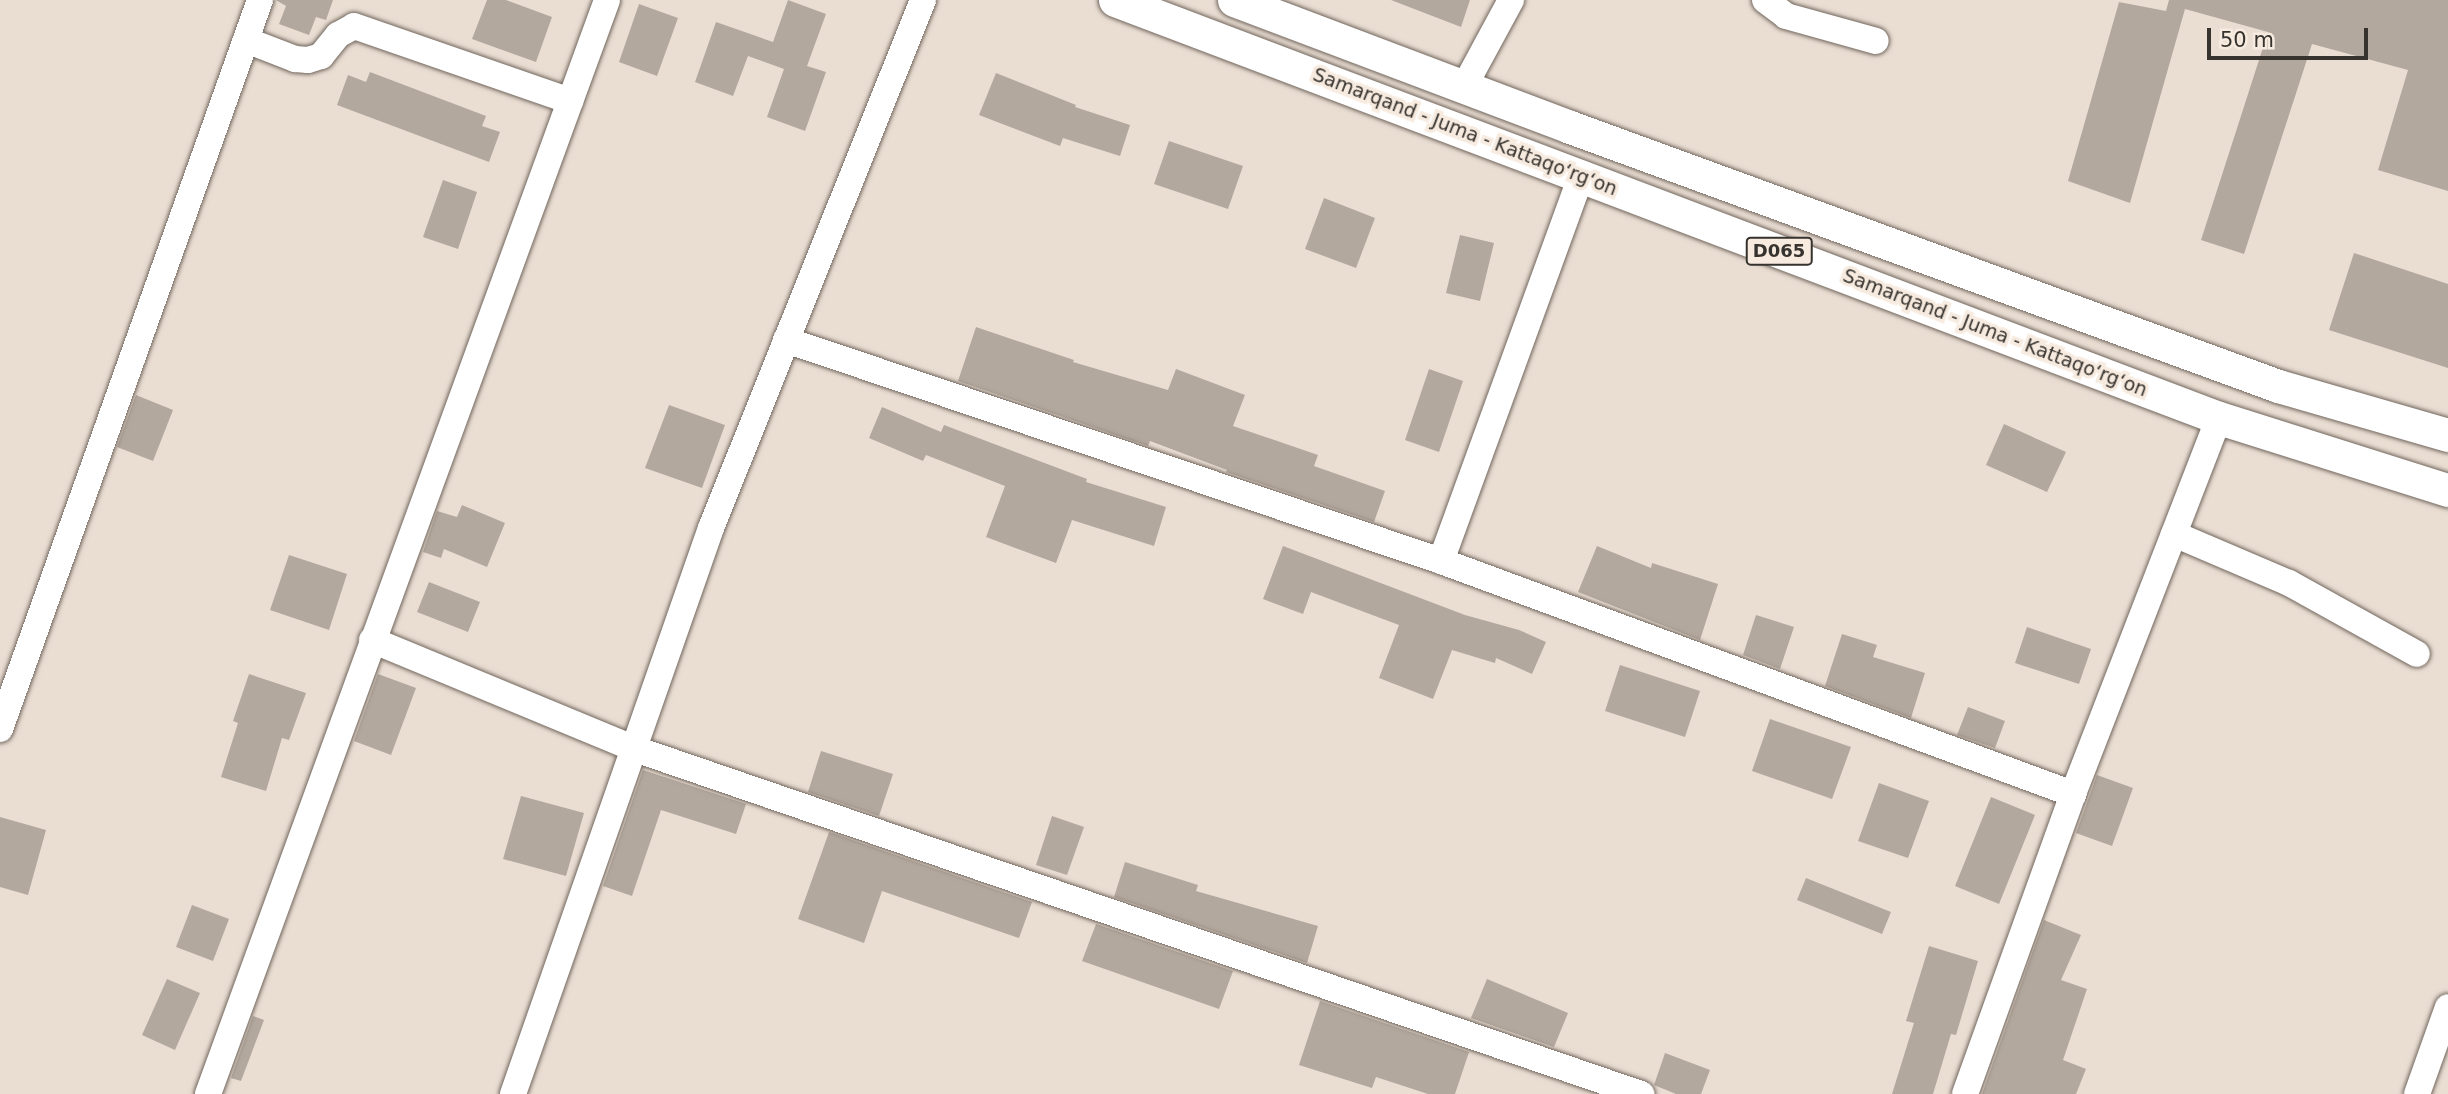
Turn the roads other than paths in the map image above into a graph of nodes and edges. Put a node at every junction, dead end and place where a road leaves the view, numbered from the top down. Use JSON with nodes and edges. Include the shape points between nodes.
{"nodes":[{"id":1,"x":260,"y":0,"type":"edge"},
{"id":2,"x":607,"y":0,"type":"edge"},
{"id":3,"x":923,"y":0,"type":"edge"},
{"id":4,"x":1115,"y":0,"type":"edge"},
{"id":5,"x":1234,"y":0,"type":"edge"},
{"id":6,"x":1511,"y":0,"type":"edge"},
{"id":7,"x":1765,"y":0,"type":"edge"},
{"id":8,"x":246,"y":40,"type":"junction"},
{"id":9,"x":1876,"y":41,"type":"dead end"},
{"id":10,"x":1464,"y":87,"type":"junction"},
{"id":11,"x":570,"y":101,"type":"junction"},
{"id":12,"x":1581,"y":176,"type":"junction"},
{"id":13,"x":786,"y":340,"type":"junction"},
{"id":14,"x":2219,"y":418,"type":"junction"},
{"id":15,"x":2448,"y":435,"type":"edge"},
{"id":16,"x":2448,"y":490,"type":"edge"},
{"id":17,"x":2174,"y":534,"type":"junction"},
{"id":18,"x":1441,"y":561,"type":"junction"},
{"id":19,"x":372,"y":640,"type":"junction"},
{"id":20,"x":2417,"y":654,"type":"dead end"},
{"id":21,"x":0,"y":729,"type":"edge"},
{"id":22,"x":635,"y":749,"type":"junction"},
{"id":23,"x":2073,"y":794,"type":"junction"},
{"id":24,"x":2448,"y":1007,"type":"edge"},
{"id":25,"x":208,"y":1094,"type":"edge"},
{"id":26,"x":513,"y":1094,"type":"edge"},
{"id":27,"x":1641,"y":1094,"type":"edge"},
{"id":28,"x":1965,"y":1094,"type":"edge"},
{"id":29,"x":2417,"y":1094,"type":"edge"}],
"edges":[{"from":1,"to":8,"type":"street"},
{"from":2,"to":11,"type":"street"},
{"from":3,"to":13,"type":"street"},
{"from":4,"to":12,"type":"main road","name":"Samarqand - Juma - Kattaqo‘rg‘on","number":"D065"},
{"from":5,"to":10,"type":"main road","number":"D065"},
{"from":6,"to":10,"type":"street"},
{"from":7,"to":9,"type":"street","via":[[1786,16]]},
{"from":8,"to":11,"type":"street","via":[[308,60],[321,56],[338,35],[354,26]]},
{"from":8,"to":21,"type":"street"},
{"from":10,"to":15,"type":"main road","number":"D065","via":[[2278,386]]},
{"from":11,"to":19,"type":"street"},
{"from":12,"to":14,"type":"main road","name":"Samarqand - Juma - Kattaqo‘rg‘on","number":"D065"},
{"from":12,"to":18,"type":"street"},
{"from":13,"to":18,"type":"street"},
{"from":13,"to":22,"type":"street","via":[[711,528]]},
{"from":14,"to":16,"type":"main road","name":"Samarqand - Juma - Kattaqo‘rg‘on","number":"D065"},
{"from":14,"to":17,"type":"street"},
{"from":17,"to":20,"type":"street","via":[[2289,583]]},
{"from":17,"to":23,"type":"street"},
{"from":18,"to":23,"type":"street"},
{"from":19,"to":22,"type":"street"},
{"from":19,"to":25,"type":"street"},
{"from":22,"to":26,"type":"street"},
{"from":22,"to":27,"type":"street"},
{"from":23,"to":28,"type":"street"},
{"from":24,"to":29,"type":"street"}]}
